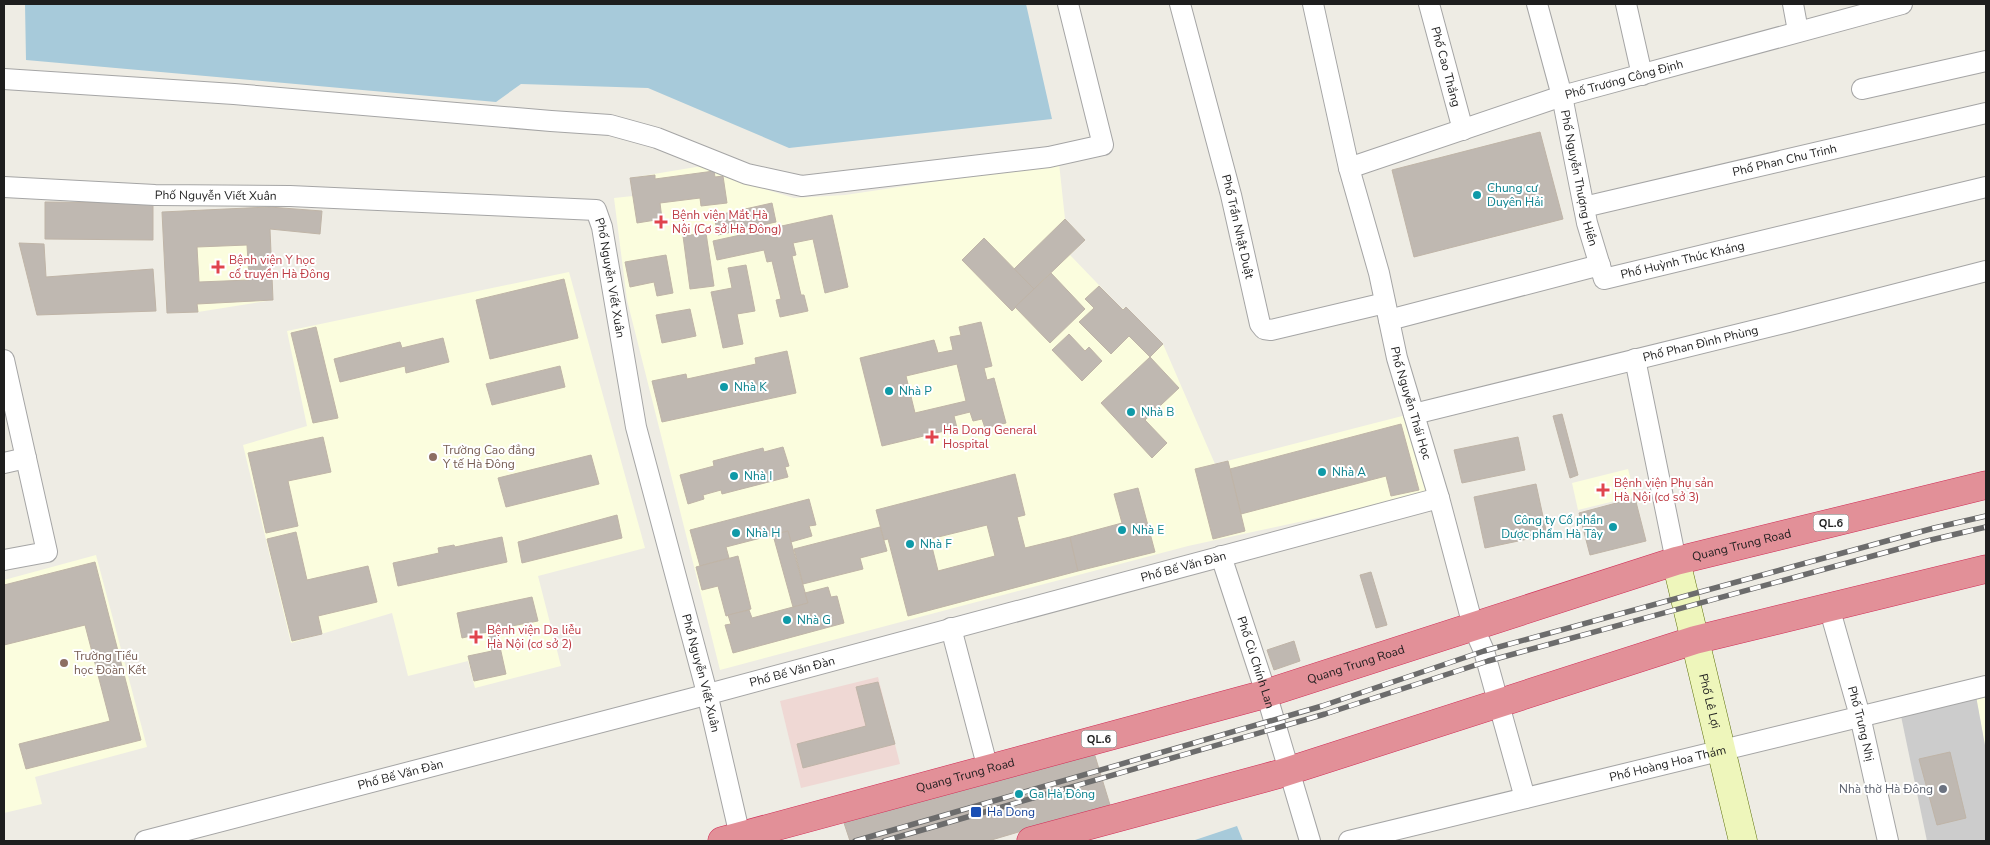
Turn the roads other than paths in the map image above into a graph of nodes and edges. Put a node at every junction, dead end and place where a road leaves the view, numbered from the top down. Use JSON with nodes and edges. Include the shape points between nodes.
{"nodes":[{"id":1,"x":1068,"y":4,"type":"edge"},
{"id":2,"x":1180,"y":4,"type":"edge"},
{"id":3,"x":1313,"y":4,"type":"edge"},
{"id":4,"x":1429,"y":4,"type":"edge"},
{"id":5,"x":1537,"y":4,"type":"edge"},
{"id":6,"x":1626,"y":4,"type":"edge"},
{"id":7,"x":1793,"y":4,"type":"edge"},
{"id":8,"x":1902,"y":4,"type":"edge"},
{"id":9,"x":1798,"y":31,"type":"junction"},
{"id":10,"x":1986,"y":61,"type":"edge"},
{"id":11,"x":1642,"y":75,"type":"junction"},
{"id":12,"x":4,"y":79,"type":"edge"},
{"id":13,"x":1862,"y":89,"type":"dead end"},
{"id":14,"x":1562,"y":96,"type":"junction"},
{"id":15,"x":1986,"y":113,"type":"edge"},
{"id":16,"x":1463,"y":130,"type":"junction"},
{"id":17,"x":1348,"y":168,"type":"junction"},
{"id":18,"x":4,"y":187,"type":"edge"},
{"id":19,"x":1986,"y":187,"type":"edge"},
{"id":20,"x":1584,"y":207,"type":"junction"},
{"id":21,"x":1600,"y":265,"type":"junction"},
{"id":22,"x":1986,"y":271,"type":"edge"},
{"id":23,"x":1387,"y":311,"type":"junction"},
{"id":24,"x":1634,"y":359,"type":"junction"},
{"id":25,"x":5,"y":369,"type":"edge"},
{"id":26,"x":1414,"y":414,"type":"junction"},
{"id":27,"x":26,"y":458,"type":"junction"},
{"id":28,"x":4,"y":462,"type":"edge"},
{"id":29,"x":1986,"y":486,"type":"edge"},
{"id":30,"x":1439,"y":498,"type":"junction"},
{"id":31,"x":1221,"y":556,"type":"junction"},
{"id":32,"x":4,"y":560,"type":"edge"},
{"id":33,"x":1676,"y":561,"type":"junction"},
{"id":34,"x":1986,"y":569,"type":"edge"},
{"id":35,"x":1829,"y":607,"type":"junction"},
{"id":36,"x":1473,"y":626,"type":"junction"},
{"id":37,"x":951,"y":628,"type":"junction"},
{"id":38,"x":1695,"y":640,"type":"junction"},
{"id":39,"x":1986,"y":686,"type":"edge"},
{"id":40,"x":707,"y":693,"type":"junction"},
{"id":41,"x":1266,"y":693,"type":"junction"},
{"id":42,"x":1498,"y":703,"type":"junction"},
{"id":43,"x":1860,"y":716,"type":"junction"},
{"id":44,"x":1720,"y":750,"type":"junction"},
{"id":45,"x":988,"y":769,"type":"junction"},
{"id":46,"x":1288,"y":771,"type":"junction"},
{"id":47,"x":1525,"y":798,"type":"junction"},
{"id":48,"x":735,"y":840,"type":"edge"},
{"id":49,"x":145,"y":841,"type":"edge"},
{"id":50,"x":1031,"y":841,"type":"edge"},
{"id":51,"x":1310,"y":841,"type":"edge"},
{"id":52,"x":1349,"y":841,"type":"edge"},
{"id":53,"x":1742,"y":841,"type":"edge"},
{"id":54,"x":1888,"y":841,"type":"edge"}],
"edges":[{"from":1,"to":12,"type":"street","via":[[1103,145],[1049,157],[802,186],[747,174],[657,138],[610,125]]},
{"from":2,"to":23,"type":"street","name":"Phố Trần Nhật Duật","via":[[1232,195],[1260,324],[1271,330]]},
{"from":3,"to":17,"type":"street","name":"Phố Nguyễn Thái Học"},
{"from":4,"to":16,"type":"street","name":"Phố Cao Thắng"},
{"from":5,"to":14,"type":"street","name":"Phố Nguyễn Thượng Hiền"},
{"from":6,"to":11,"type":"street"},
{"from":7,"to":9,"type":"street"},
{"from":8,"to":9,"type":"street","name":"Phố Trương Công Định"},
{"from":9,"to":11,"type":"street","name":"Phố Trương Công Định"},
{"from":10,"to":13,"type":"street"},
{"from":11,"to":14,"type":"street","name":"Phố Trương Công Định"},
{"from":14,"to":16,"type":"street","name":"Phố Trương Công Định"},
{"from":14,"to":20,"type":"street","name":"Phố Nguyễn Thượng Hiền"},
{"from":15,"to":20,"type":"street","name":"Phố Phan Chu Trinh"},
{"from":16,"to":17,"type":"street","name":"Phố Trương Công Định"},
{"from":17,"to":23,"type":"street","name":"Phố Nguyễn Thái Học","via":[[1379,272]]},
{"from":18,"to":40,"type":"street","name":"Phố Nguyễn Viết Xuân","via":[[596,210],[602,227],[636,427]]},
{"from":19,"to":21,"type":"street","name":"Phố Huỳnh Thúc Kháng","via":[[1604,279]]},
{"from":20,"to":21,"type":"street","name":"Phố Nguyễn Thượng Hiền"},
{"from":21,"to":23,"type":"street"},
{"from":22,"to":24,"type":"street","name":"Phố Phan Đình Phùng"},
{"from":23,"to":26,"type":"street","name":"Phố Nguyễn Thái Học"},
{"from":24,"to":26,"type":"street","name":"Phố Phan Đình Phùng"},
{"from":24,"to":33,"type":"street"},
{"from":25,"to":27,"type":"street"},
{"from":26,"to":30,"type":"street","name":"Phố Nguyễn Thái Học"},
{"from":27,"to":28,"type":"street"},
{"from":27,"to":32,"type":"street","via":[[47,552]]},
{"from":29,"to":33,"type":"highway","name":"Quang Trung Road","number":"QL.6"},
{"from":30,"to":31,"type":"street","name":"Phố Bế Văn Đàn"},
{"from":30,"to":36,"type":"street","name":"Phố Nguyễn Thái Học"},
{"from":31,"to":37,"type":"street","name":"Phố Bế Văn Đàn"},
{"from":31,"to":41,"type":"street","name":"Phố Cù Chính Lan"},
{"from":33,"to":36,"type":"highway","name":"Quang Trung Road","number":"QL.6"},
{"from":33,"to":38,"type":"street","name":"Phố Lê Lợi"},
{"from":34,"to":35,"type":"highway"},
{"from":35,"to":38,"type":"highway"},
{"from":35,"to":43,"type":"street","name":"Phố Trưng Nhị"},
{"from":36,"to":41,"type":"highway","name":"Quang Trung Road","number":"QL.6"},
{"from":36,"to":42,"type":"street","name":"Phố Nguyễn Thái Học","via":[[1484,651]]},
{"from":37,"to":40,"type":"street","name":"Phố Bế Văn Đàn"},
{"from":37,"to":45,"type":"street"},
{"from":38,"to":42,"type":"highway"},
{"from":38,"to":44,"type":"street","name":"Phố Lê Lợi"},
{"from":39,"to":43,"type":"street","name":"Phố Hoàng Hoa Thám"},
{"from":40,"to":48,"type":"street","name":"Phố Nguyễn Viết Xuân"},
{"from":40,"to":49,"type":"street","name":"Phố Bế Văn Đàn"},
{"from":41,"to":45,"type":"highway","name":"Quang Trung Road","number":"QL.6"},
{"from":41,"to":46,"type":"street","name":"Phố Cù Chính Lan"},
{"from":42,"to":46,"type":"highway"},
{"from":42,"to":47,"type":"street","name":"Phố Nguyễn Thái Học"},
{"from":43,"to":44,"type":"street","name":"Phố Hoàng Hoa Thám"},
{"from":43,"to":54,"type":"street","name":"Phố Trưng Nhị"},
{"from":44,"to":47,"type":"street","name":"Phố Hoàng Hoa Thám"},
{"from":44,"to":53,"type":"street","name":"Phố Lê Lợi"},
{"from":45,"to":48,"type":"highway","name":"Quang Trung Road","number":"QL.6"},
{"from":46,"to":50,"type":"highway"},
{"from":46,"to":51,"type":"street"},
{"from":47,"to":52,"type":"street","name":"Phố Hoàng Hoa Thám"}]}
